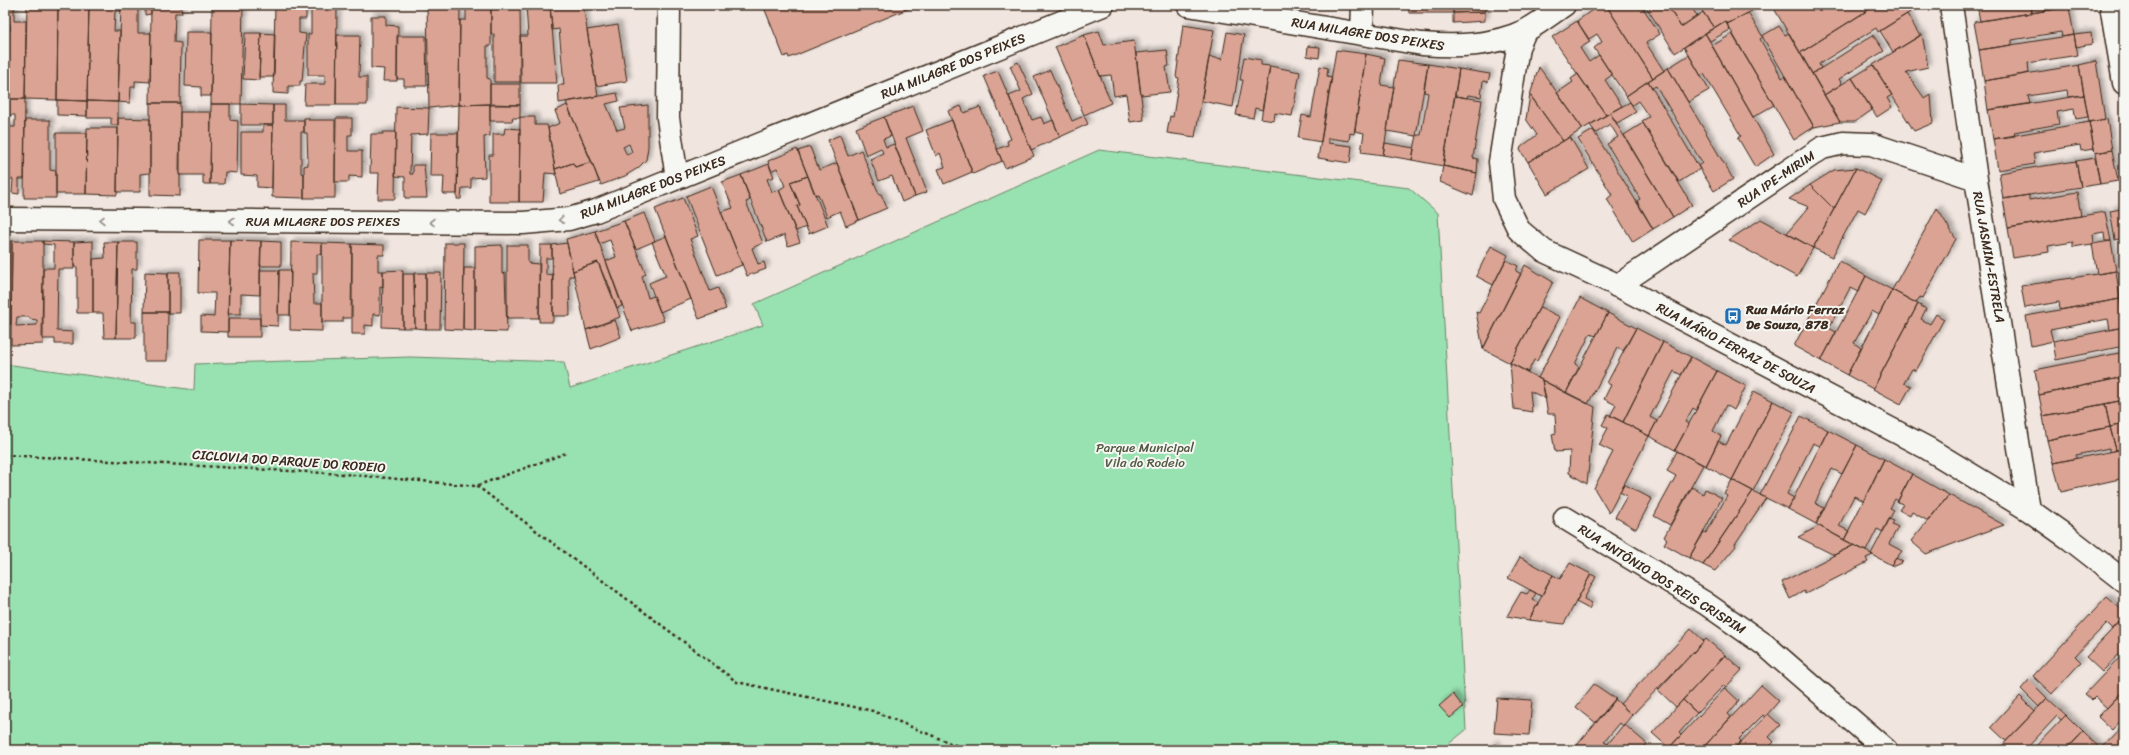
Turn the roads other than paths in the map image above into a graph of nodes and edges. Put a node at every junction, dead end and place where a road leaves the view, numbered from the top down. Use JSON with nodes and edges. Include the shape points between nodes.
{"nodes":[{"id":1,"x":669,"y":5,"type":"edge"},
{"id":2,"x":1103,"y":5,"type":"edge"},
{"id":3,"x":1188,"y":5,"type":"edge"},
{"id":4,"x":1363,"y":5,"type":"edge"},
{"id":5,"x":1564,"y":5,"type":"edge"},
{"id":6,"x":1951,"y":5,"type":"edge"},
{"id":7,"x":2111,"y":5,"type":"edge"},
{"id":8,"x":1525,"y":31,"type":"junction"},
{"id":9,"x":1362,"y":34,"type":"junction"},
{"id":10,"x":2124,"y":83,"type":"edge"},
{"id":11,"x":677,"y":178,"type":"junction"},
{"id":12,"x":1976,"y":179,"type":"junction"},
{"id":13,"x":5,"y":219,"type":"edge"},
{"id":14,"x":1617,"y":286,"type":"junction"},
{"id":15,"x":2029,"y":510,"type":"junction"},
{"id":16,"x":1565,"y":518,"type":"dead end"},
{"id":17,"x":2124,"y":581,"type":"edge"},
{"id":18,"x":1886,"y":750,"type":"edge"}],
"edges":[{"from":1,"to":11,"type":"street","via":[[668,118]]},
{"from":2,"to":11,"type":"street","name":"RUA MILAGRE DOS PEIXES"},
{"from":3,"to":9,"type":"street","name":"RUA MILAGRE DOS PEIXES"},
{"from":4,"to":9,"type":"street"},
{"from":5,"to":8,"type":"street","name":"RUA MILAGRE DOS PEIXES"},
{"from":6,"to":12,"type":"street","name":"RUA JASMIM-ESTRELA"},
{"from":7,"to":10,"type":"street"},
{"from":8,"to":9,"type":"street","name":"RUA MILAGRE DOS PEIXES","via":[[1487,43],[1452,47]]},
{"from":8,"to":14,"type":"street","name":"RUA MÁRIO FERRAZ DE SOUZA","via":[[1518,47],[1502,142],[1500,168],[1504,199],[1520,230],[1544,251]]},
{"from":11,"to":13,"type":"street","name":"RUA MILAGRE DOS PEIXES","one_way":true,"via":[[569,219],[536,222]]},
{"from":12,"to":14,"type":"street","name":"RUA IPE-MIRIM","via":[[1871,144],[1843,144],[1822,148]]},
{"from":12,"to":15,"type":"street","name":"RUA JASMIM-ESTRELA"},
{"from":14,"to":15,"type":"street","name":"RUA MÁRIO FERRAZ DE SOUZA","via":[[1927,448]]},
{"from":15,"to":17,"type":"street","name":"RUA MÁRIO FERRAZ DE SOUZA"},
{"from":16,"to":18,"type":"street","name":"RUA ANTÔNIO DOS REIS CRISPIM","via":[[1705,603],[1765,646]]}]}
